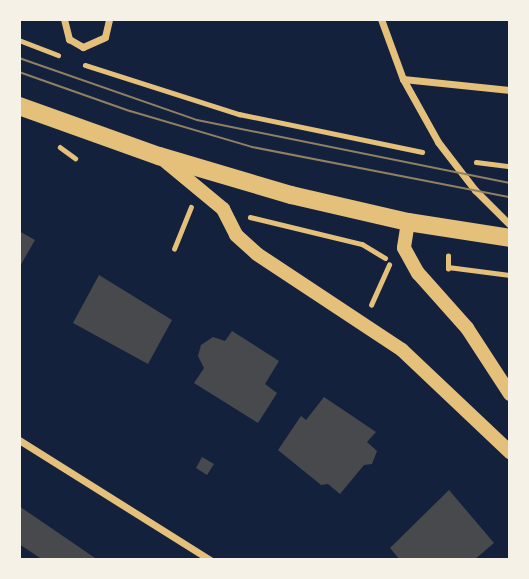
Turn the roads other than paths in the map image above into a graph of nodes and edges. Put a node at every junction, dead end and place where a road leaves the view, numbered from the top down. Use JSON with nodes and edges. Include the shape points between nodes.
{"nodes":[{"id":1,"x":64,"y":19,"type":"edge"},
{"id":2,"x":108,"y":19,"type":"edge"},
{"id":3,"x":381,"y":19,"type":"edge"},
{"id":4,"x":403,"y":79,"type":"junction"},
{"id":5,"x":510,"y":90,"type":"edge"},
{"id":6,"x":19,"y":106,"type":"edge"},
{"id":7,"x":159,"y":156,"type":"junction"},
{"id":8,"x":408,"y":222,"type":"junction"},
{"id":9,"x":510,"y":225,"type":"edge"},
{"id":10,"x":510,"y":238,"type":"edge"},
{"id":11,"x":510,"y":394,"type":"edge"},
{"id":12,"x":19,"y":440,"type":"edge"},
{"id":13,"x":510,"y":452,"type":"edge"},
{"id":14,"x":210,"y":560,"type":"edge"}],
"edges":[{"from":1,"to":2,"type":"street","via":[[69,39],[83,47],[105,37]]},
{"from":3,"to":4,"type":"street"},
{"from":4,"to":5,"type":"street"},
{"from":4,"to":9,"type":"street","via":[[461,174]]},
{"from":6,"to":7,"type":"main road"},
{"from":7,"to":8,"type":"main road","via":[[291,195]]},
{"from":7,"to":13,"type":"main road","via":[[223,209],[236,235],[257,254],[402,350]]},
{"from":8,"to":10,"type":"main road"},
{"from":8,"to":11,"type":"main road","via":[[404,248],[418,273],[467,328]]},
{"from":12,"to":14,"type":"street"}]}
